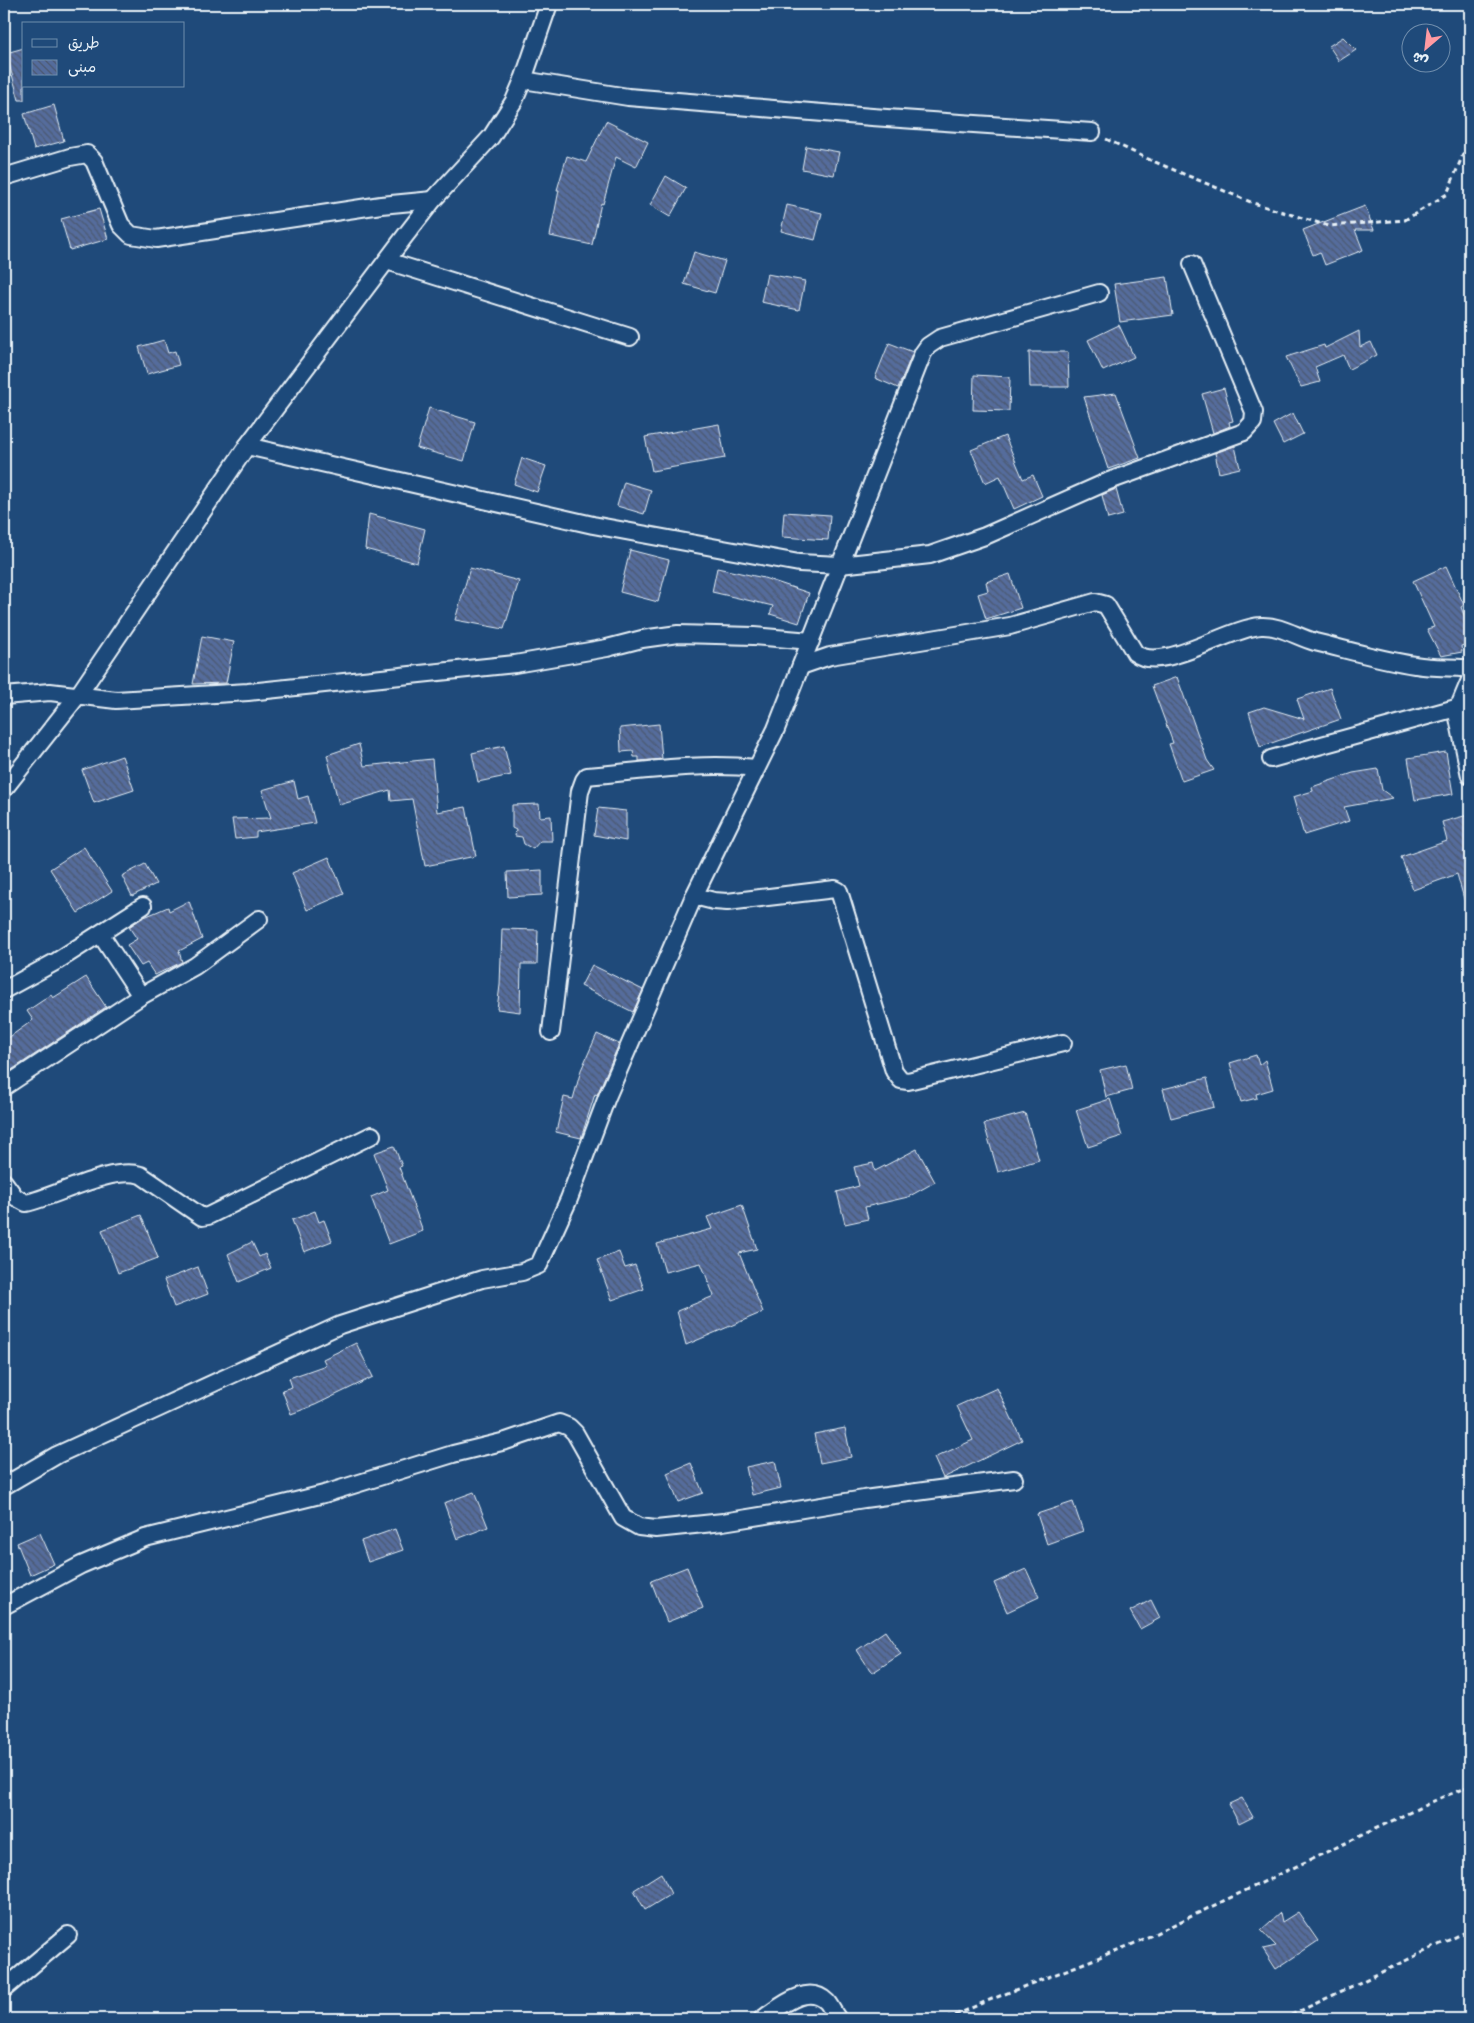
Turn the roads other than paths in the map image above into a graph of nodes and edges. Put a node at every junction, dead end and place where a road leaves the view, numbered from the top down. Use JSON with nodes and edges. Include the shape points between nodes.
{"nodes":[{"id":1,"x":550,"y":4,"type":"edge"},
{"id":2,"x":523,"y":80,"type":"junction"},
{"id":3,"x":1092,"y":132,"type":"road end"},
{"id":4,"x":4,"y":177,"type":"edge"},
{"id":5,"x":433,"y":200,"type":"junction"},
{"id":6,"x":388,"y":261,"type":"junction"},
{"id":7,"x":1192,"y":264,"type":"dead end"},
{"id":8,"x":1098,"y":294,"type":"dead end"},
{"id":9,"x":630,"y":337,"type":"dead end"},
{"id":10,"x":247,"y":446,"type":"junction"},
{"id":11,"x":840,"y":565,"type":"junction"},
{"id":12,"x":810,"y":641,"type":"junction"},
{"id":13,"x":801,"y":666,"type":"junction"},
{"id":14,"x":1470,"y":670,"type":"edge"},
{"id":15,"x":1470,"y":680,"type":"edge"},
{"id":16,"x":79,"y":694,"type":"junction"},
{"id":17,"x":4,"y":696,"type":"edge"},
{"id":18,"x":1456,"y":708,"type":"junction"},
{"id":19,"x":1271,"y":759,"type":"dead end"},
{"id":20,"x":756,"y":768,"type":"junction"},
{"id":21,"x":1470,"y":776,"type":"edge"},
{"id":22,"x":4,"y":789,"type":"edge"},
{"id":23,"x":694,"y":896,"type":"junction"},
{"id":24,"x":143,"y":906,"type":"dead end"},
{"id":25,"x":259,"y":919,"type":"dead end"},
{"id":26,"x":101,"y":935,"type":"junction"},
{"id":27,"x":4,"y":990,"type":"edge"},
{"id":28,"x":141,"y":996,"type":"junction"},
{"id":29,"x":551,"y":1032,"type":"dead end"},
{"id":30,"x":1063,"y":1043,"type":"dead end"},
{"id":31,"x":4,"y":1087,"type":"edge"},
{"id":32,"x":372,"y":1135,"type":"dead end"},
{"id":33,"x":4,"y":1182,"type":"edge"},
{"id":34,"x":1014,"y":1479,"type":"dead end"},
{"id":35,"x":4,"y":1486,"type":"edge"},
{"id":36,"x":4,"y":1606,"type":"edge"},
{"id":37,"x":68,"y":1936,"type":"dead end"},
{"id":38,"x":4,"y":1989,"type":"edge"},
{"id":39,"x":762,"y":2019,"type":"edge"},
{"id":40,"x":838,"y":2019,"type":"edge"}],
"edges":[{"from":1,"to":2,"type":"street"},
{"from":2,"to":3,"type":"street","via":[[628,97]]},
{"from":2,"to":5,"type":"street","via":[[491,137]]},
{"from":4,"to":5,"type":"street","via":[[87,154],[94,161],[121,225],[131,235],[156,239]]},
{"from":5,"to":6,"type":"street"},
{"from":6,"to":9,"type":"street"},
{"from":6,"to":10,"type":"street"},
{"from":7,"to":11,"type":"street","via":[[1254,412],[1250,427],[1244,432],[1109,481],[985,536],[930,555]]},
{"from":8,"to":11,"type":"street","via":[[940,338],[928,346],[918,363]]},
{"from":10,"to":11,"type":"street","via":[[593,525],[799,563]]},
{"from":10,"to":16,"type":"street"},
{"from":11,"to":12,"type":"street"},
{"from":12,"to":13,"type":"street"},
{"from":12,"to":16,"type":"street","via":[[678,634],[515,664],[248,692],[116,700]]},
{"from":13,"to":14,"type":"street","via":[[830,656],[1010,626],[1095,602],[1106,605],[1141,658],[1162,658],[1260,626],[1276,627],[1312,641],[1416,666]]},
{"from":13,"to":20,"type":"street","via":[[776,729]]},
{"from":15,"to":18,"type":"street"},
{"from":16,"to":17,"type":"street","via":[[50,692]]},
{"from":16,"to":22,"type":"street"},
{"from":18,"to":19,"type":"street"},
{"from":18,"to":21,"type":"street"},
{"from":20,"to":23,"type":"street"},
{"from":20,"to":29,"type":"street","via":[[669,768],[587,776],[580,791]]},
{"from":23,"to":30,"type":"street","via":[[727,902],[839,891],[894,1071],[901,1080],[908,1081]]},
{"from":23,"to":35,"type":"street","via":[[607,1096],[569,1199],[539,1265],[522,1272],[482,1279],[340,1326],[74,1447]]},
{"from":24,"to":26,"type":"street"},
{"from":25,"to":28,"type":"street","via":[[195,966]]},
{"from":26,"to":27,"type":"street"},
{"from":26,"to":28,"type":"street"},
{"from":28,"to":31,"type":"street"},
{"from":32,"to":33,"type":"street","via":[[202,1217],[141,1175],[133,1173],[95,1180],[26,1203],[15,1197]]},
{"from":34,"to":36,"type":"street","via":[[723,1522],[656,1529],[639,1527],[623,1518],[574,1433],[559,1423],[324,1494],[145,1538],[81,1565]]},
{"from":37,"to":38,"type":"street"},
{"from":39,"to":40,"type":"street","via":[[805,1994],[826,2002]]}]}
